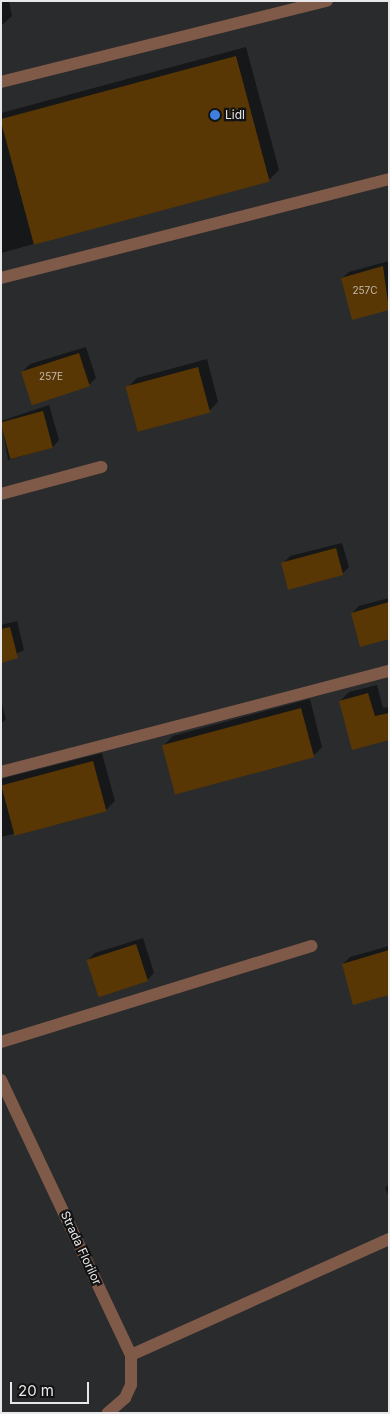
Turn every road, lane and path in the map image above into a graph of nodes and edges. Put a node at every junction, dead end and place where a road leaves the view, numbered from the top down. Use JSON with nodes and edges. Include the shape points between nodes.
{"nodes":[{"id":1,"x":327,"y":1,"type":"edge"},
{"id":2,"x":1,"y":82,"type":"edge"},
{"id":3,"x":389,"y":179,"type":"edge"},
{"id":4,"x":1,"y":278,"type":"edge"},
{"id":5,"x":101,"y":467,"type":"dead end"},
{"id":6,"x":1,"y":494,"type":"edge"},
{"id":7,"x":389,"y":671,"type":"edge"},
{"id":8,"x":1,"y":772,"type":"edge"},
{"id":9,"x":312,"y":946,"type":"dead end"},
{"id":10,"x":1,"y":1042,"type":"edge"},
{"id":11,"x":1,"y":1080,"type":"edge"},
{"id":12,"x":389,"y":1239,"type":"edge"},
{"id":13,"x":131,"y":1355,"type":"junction"},
{"id":14,"x":108,"y":1413,"type":"edge"}],
"edges":[{"from":1,"to":2,"type":"street"},
{"from":3,"to":4,"type":"street"},
{"from":5,"to":6,"type":"street"},
{"from":7,"to":8,"type":"street"},
{"from":9,"to":10,"type":"street"},
{"from":11,"to":13,"type":"street","name":"Strada Florilor"},
{"from":12,"to":13,"type":"street"},
{"from":13,"to":14,"type":"street","name":"Strada Florilor","via":[[131,1386],[125,1398]]}]}
